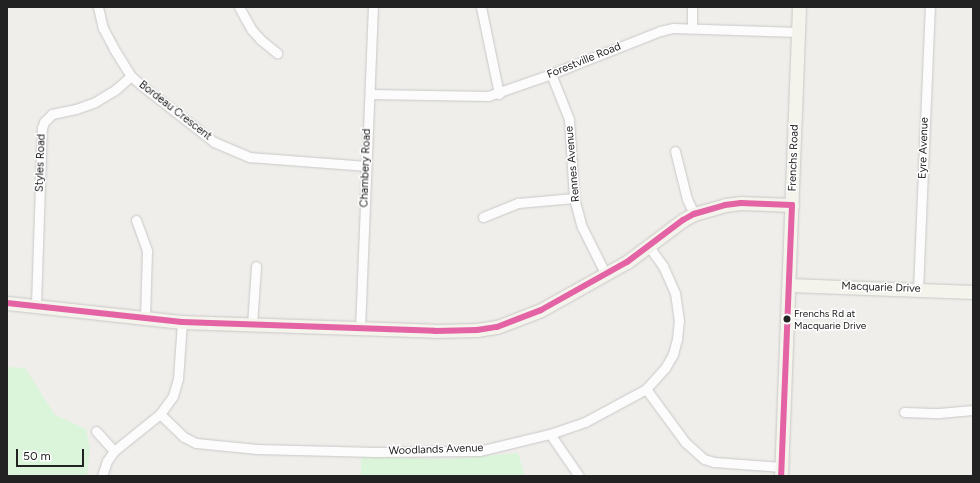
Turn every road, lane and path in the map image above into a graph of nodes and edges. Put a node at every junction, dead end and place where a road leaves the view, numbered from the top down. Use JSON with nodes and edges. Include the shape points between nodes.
{"nodes":[{"id":1,"x":98,"y":7,"type":"edge"},
{"id":2,"x":239,"y":7,"type":"edge"},
{"id":3,"x":373,"y":7,"type":"edge"},
{"id":4,"x":481,"y":7,"type":"edge"},
{"id":5,"x":692,"y":7,"type":"edge"},
{"id":6,"x":800,"y":7,"type":"edge"},
{"id":7,"x":930,"y":7,"type":"edge"},
{"id":8,"x":692,"y":28,"type":"junction"},
{"id":9,"x":798,"y":32,"type":"junction"},
{"id":10,"x":277,"y":53,"type":"dead end"},
{"id":11,"x":551,"y":74,"type":"junction"},
{"id":12,"x":132,"y":76,"type":"junction"},
{"id":13,"x":370,"y":94,"type":"junction"},
{"id":14,"x":499,"y":94,"type":"junction"},
{"id":15,"x":675,"y":151,"type":"dead end"},
{"id":16,"x":366,"y":166,"type":"junction"},
{"id":17,"x":574,"y":198,"type":"junction"},
{"id":18,"x":792,"y":205,"type":"junction"},
{"id":19,"x":694,"y":214,"type":"junction"},
{"id":20,"x":484,"y":217,"type":"dead end"},
{"id":21,"x":136,"y":220,"type":"dead end"},
{"id":22,"x":649,"y":246,"type":"junction"},
{"id":23,"x":256,"y":266,"type":"dead end"},
{"id":24,"x":606,"y":275,"type":"junction"},
{"id":25,"x":789,"y":285,"type":"junction"},
{"id":26,"x":918,"y":290,"type":"junction"},
{"id":27,"x":973,"y":292,"type":"edge"},
{"id":28,"x":7,"y":303,"type":"edge"},
{"id":29,"x":36,"y":305,"type":"junction"},
{"id":30,"x":145,"y":318,"type":"junction"},
{"id":31,"x":182,"y":322,"type":"junction"},
{"id":32,"x":252,"y":324,"type":"junction"},
{"id":33,"x":360,"y":329,"type":"junction"},
{"id":34,"x":646,"y":389,"type":"junction"},
{"id":35,"x":973,"y":410,"type":"edge"},
{"id":36,"x":904,"y":412,"type":"dead end"},
{"id":37,"x":160,"y":414,"type":"junction"},
{"id":38,"x":96,"y":431,"type":"dead end"},
{"id":39,"x":550,"y":434,"type":"junction"},
{"id":40,"x":114,"y":451,"type":"junction"},
{"id":41,"x":782,"y":472,"type":"edge"},
{"id":42,"x":102,"y":476,"type":"edge"},
{"id":43,"x":579,"y":476,"type":"edge"}],
"edges":[{"from":1,"to":12,"type":"street","name":"Bordeau Crescent","via":[[103,28]]},
{"from":2,"to":10,"type":"street","via":[[252,30]]},
{"from":3,"to":13,"type":"street","name":"Chambery Road"},
{"from":4,"to":14,"type":"street"},
{"from":5,"to":8,"type":"street"},
{"from":6,"to":9,"type":"street","name":"Frenchs Road"},
{"from":7,"to":26,"type":"street","name":"Eyre Avenue"},
{"from":8,"to":9,"type":"street","name":"Forestville Road"},
{"from":8,"to":11,"type":"street","name":"Forestville Road","via":[[660,31]]},
{"from":9,"to":18,"type":"street","name":"Frenchs Road"},
{"from":11,"to":14,"type":"street","name":"Forestville Road"},
{"from":11,"to":17,"type":"street","name":"Rennes Avenue","via":[[569,119]]},
{"from":12,"to":16,"type":"street","name":"Bordeau Crescent","via":[[200,132],[233,152],[250,158]]},
{"from":12,"to":29,"type":"street","name":"Styles Road","via":[[95,102],[52,114],[44,122]]},
{"from":13,"to":14,"type":"street","name":"Forestville Road","via":[[477,97]]},
{"from":13,"to":16,"type":"street","name":"Chambery Road"},
{"from":15,"to":19,"type":"street","via":[[687,199]]},
{"from":16,"to":33,"type":"street","name":"Chambery Road"},
{"from":17,"to":20,"type":"street","via":[[518,204]]},
{"from":17,"to":24,"type":"street","name":"Rennes Avenue","via":[[582,227]]},
{"from":18,"to":19,"type":"street","via":[[741,203]]},
{"from":18,"to":25,"type":"street","name":"Frenchs Road"},
{"from":19,"to":22,"type":"street"},
{"from":21,"to":30,"type":"street","via":[[147,251]]},
{"from":22,"to":24,"type":"street"},
{"from":22,"to":34,"type":"street","name":"Woodlands Avenue","via":[[673,287],[679,321],[673,354],[665,368]]},
{"from":23,"to":32,"type":"street"},
{"from":24,"to":33,"type":"street","via":[[541,310],[497,327],[457,332]]},
{"from":25,"to":26,"type":"street","name":"Macquarie Drive"},
{"from":25,"to":41,"type":"street","name":"Frenchs Road"},
{"from":26,"to":27,"type":"street","name":"Macquarie Drive"},
{"from":28,"to":29,"type":"street"},
{"from":29,"to":30,"type":"street"},
{"from":30,"to":31,"type":"street"},
{"from":31,"to":32,"type":"street"},
{"from":31,"to":37,"type":"street","via":[[176,388],[168,405]]},
{"from":32,"to":33,"type":"street"},
{"from":34,"to":39,"type":"street","name":"Woodlands Avenue","via":[[586,422]]},
{"from":34,"to":41,"type":"street","via":[[685,442],[704,459]]},
{"from":35,"to":36,"type":"street","via":[[939,413]]},
{"from":37,"to":39,"type":"street","name":"Woodlands Avenue","via":[[184,437],[196,443],[257,448],[375,452],[479,451]]},
{"from":37,"to":40,"type":"street"},
{"from":38,"to":40,"type":"street"},
{"from":39,"to":43,"type":"street"},
{"from":40,"to":42,"type":"street"}]}
